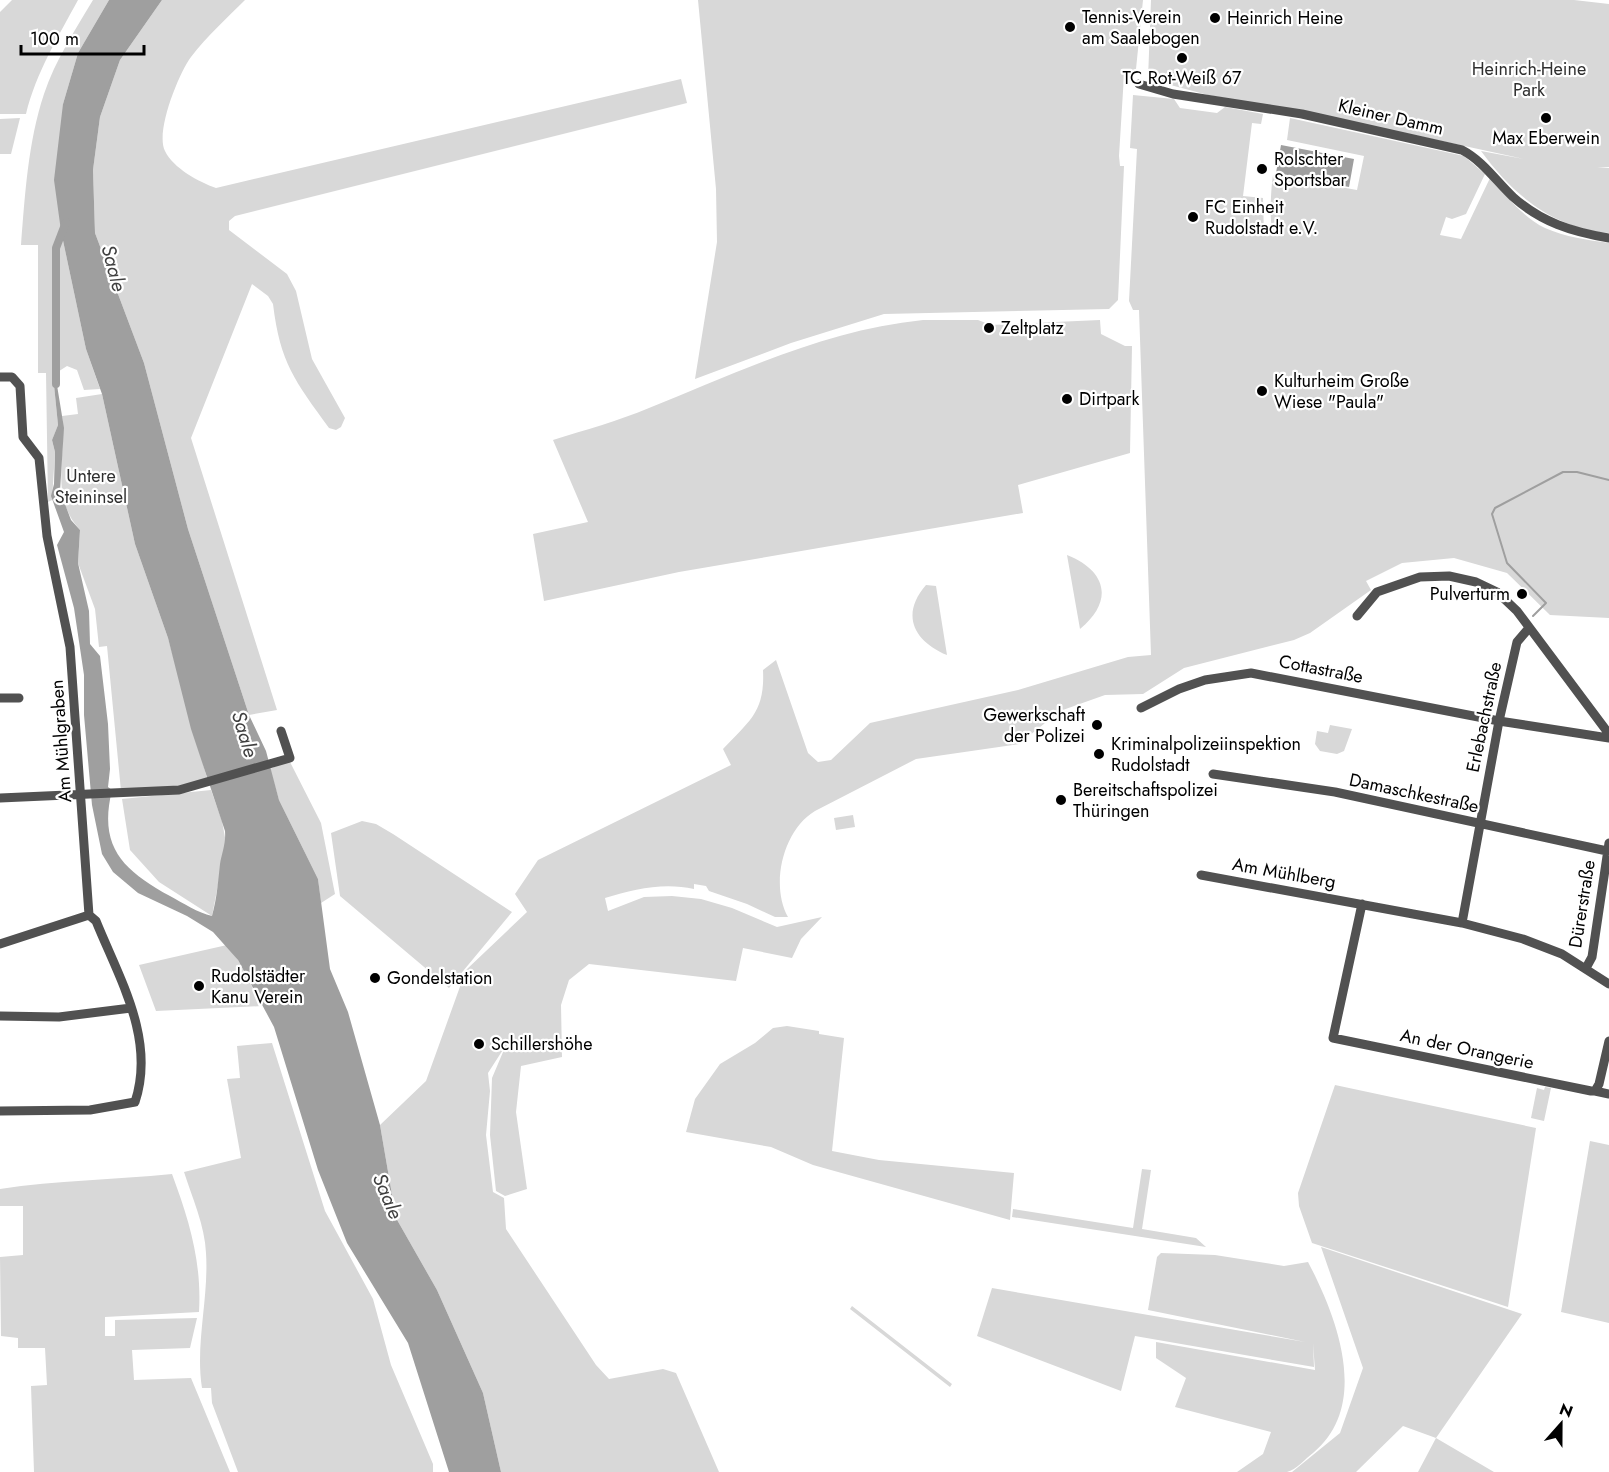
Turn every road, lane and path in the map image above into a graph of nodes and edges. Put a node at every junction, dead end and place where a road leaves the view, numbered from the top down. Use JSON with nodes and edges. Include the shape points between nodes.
{"nodes":[{"id":1,"x":1139,"y":84,"type":"dead end"},
{"id":2,"x":1609,"y":238,"type":"edge"},
{"id":3,"x":0,"y":377,"type":"edge"},
{"id":4,"x":1357,"y":616,"type":"dead end"},
{"id":5,"x":1529,"y":628,"type":"junction"},
{"id":6,"x":19,"y":698,"type":"dead end"},
{"id":7,"x":0,"y":699,"type":"edge"},
{"id":8,"x":1141,"y":708,"type":"dead end"},
{"id":9,"x":1499,"y":721,"type":"junction"},
{"id":10,"x":281,"y":731,"type":"dead end"},
{"id":11,"x":1609,"y":736,"type":"edge"},
{"id":12,"x":1213,"y":774,"type":"dead end"},
{"id":13,"x":87,"y":796,"type":"junction"},
{"id":14,"x":0,"y":798,"type":"edge"},
{"id":15,"x":1479,"y":824,"type":"junction"},
{"id":16,"x":1608,"y":847,"type":"edge"},
{"id":17,"x":1201,"y":874,"type":"dead end"},
{"id":18,"x":1362,"y":904,"type":"junction"},
{"id":19,"x":89,"y":915,"type":"junction"},
{"id":20,"x":1462,"y":923,"type":"junction"},
{"id":21,"x":0,"y":944,"type":"edge"},
{"id":22,"x":1586,"y":968,"type":"junction"},
{"id":23,"x":1609,"y":984,"type":"edge"},
{"id":24,"x":131,"y":1008,"type":"junction"},
{"id":25,"x":0,"y":1016,"type":"edge"},
{"id":26,"x":1609,"y":1041,"type":"edge"},
{"id":27,"x":1595,"y":1091,"type":"junction"},
{"id":28,"x":1609,"y":1094,"type":"edge"},
{"id":29,"x":0,"y":1111,"type":"edge"}],
"edges":[{"from":1,"to":2,"type":"street","name":"Kleiner Damm","via":[[1173,94],[1302,114],[1462,150],[1547,222]]},
{"from":3,"to":13,"type":"street","name":"Am Mühlgraben","via":[[12,377],[20,386],[23,437],[39,458],[47,536],[70,647]]},
{"from":4,"to":5,"type":"street","via":[[1377,592],[1420,577],[1449,576],[1497,592]]},
{"from":5,"to":9,"type":"street","name":"Erlebachstraße","via":[[1516,642]]},
{"from":5,"to":11,"type":"street"},
{"from":6,"to":7,"type":"street"},
{"from":8,"to":9,"type":"street","name":"Cottastraße","via":[[1205,680],[1251,673]]},
{"from":9,"to":11,"type":"street","name":"Cottastraße"},
{"from":9,"to":15,"type":"street","name":"Erlebachstraße"},
{"from":10,"to":13,"type":"street","via":[[286,758],[179,790]]},
{"from":12,"to":15,"type":"street","name":"Damaschkestraße","via":[[1335,792]]},
{"from":13,"to":14,"type":"street"},
{"from":13,"to":19,"type":"street","name":"Am Mühlgraben"},
{"from":15,"to":16,"type":"street","name":"Damaschkestraße"},
{"from":15,"to":20,"type":"street","name":"Erlebachstraße"},
{"from":16,"to":22,"type":"street","name":"Dürerstraße","via":[[1592,957]]},
{"from":17,"to":18,"type":"street","name":"Am Mühlberg"},
{"from":18,"to":20,"type":"street","name":"Am Mühlberg"},
{"from":18,"to":27,"type":"street","name":"An der Orangerie","via":[[1333,1038]]},
{"from":19,"to":21,"type":"street"},
{"from":19,"to":24,"type":"street","name":"Am Mühlgraben","via":[[96,921]]},
{"from":20,"to":22,"type":"street","name":"Am Mühlberg","via":[[1523,939]]},
{"from":22,"to":23,"type":"street","name":"Am Mühlberg"},
{"from":24,"to":25,"type":"street","via":[[59,1017]]},
{"from":24,"to":29,"type":"street","name":"Am Mühlgraben","via":[[140,1038],[135,1102],[90,1110]]},
{"from":26,"to":27,"type":"street"},
{"from":27,"to":28,"type":"street","name":"An der Orangerie"}]}
